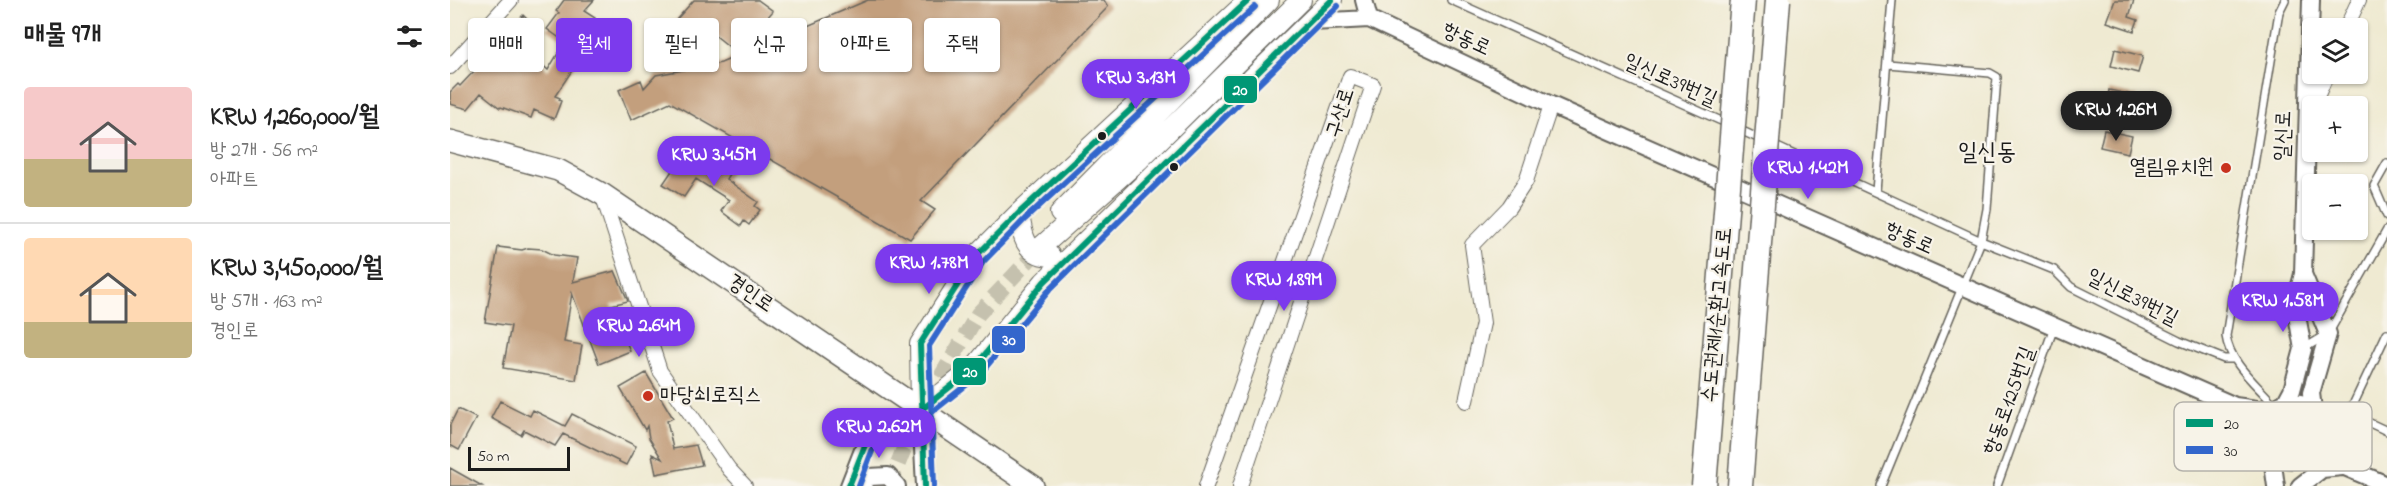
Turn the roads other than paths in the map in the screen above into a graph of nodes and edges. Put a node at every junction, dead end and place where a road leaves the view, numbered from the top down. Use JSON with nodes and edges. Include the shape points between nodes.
{"nodes":[{"id":1,"x":512,"y":0,"type":"edge"},
{"id":2,"x":1249,"y":0,"type":"edge"},
{"id":3,"x":1269,"y":0,"type":"edge"},
{"id":4,"x":1301,"y":0,"type":"edge"},
{"id":5,"x":1332,"y":0,"type":"edge"},
{"id":6,"x":1364,"y":0,"type":"edge"},
{"id":7,"x":1451,"y":0,"type":"edge"},
{"id":8,"x":1743,"y":0,"type":"edge"},
{"id":9,"x":1778,"y":0,"type":"edge"},
{"id":10,"x":1892,"y":0,"type":"edge"},
{"id":11,"x":2285,"y":0,"type":"edge"},
{"id":12,"x":2311,"y":0,"type":"edge"},
{"id":13,"x":2359,"y":0,"type":"edge"},
{"id":14,"x":2351,"y":18,"type":"edge"},
{"id":15,"x":1369,"y":19,"type":"junction"},
{"id":16,"x":1312,"y":22,"type":"junction"},
{"id":17,"x":1888,"y":64,"type":"junction"},
{"id":18,"x":450,"y":67,"type":"edge"},
{"id":19,"x":2307,"y":96,"type":"edge"},
{"id":20,"x":1551,"y":105,"type":"junction"},
{"id":21,"x":450,"y":141,"type":"edge"},
{"id":22,"x":1767,"y":142,"type":"junction"},
{"id":23,"x":2305,"y":162,"type":"edge"},
{"id":24,"x":2387,"y":163,"type":"edge"},
{"id":25,"x":1876,"y":191,"type":"junction"},
{"id":26,"x":602,"y":194,"type":"junction"},
{"id":27,"x":1019,"y":213,"type":"junction"},
{"id":28,"x":2387,"y":216,"type":"edge"},
{"id":29,"x":2387,"y":230,"type":"edge"},
{"id":30,"x":1981,"y":241,"type":"junction"},
{"id":31,"x":1077,"y":250,"type":"junction"},
{"id":32,"x":2303,"y":274,"type":"junction"},
{"id":33,"x":1963,"y":287,"type":"junction"},
{"id":34,"x":2054,"y":327,"type":"junction"},
{"id":35,"x":2387,"y":333,"type":"edge"},
{"id":36,"x":2328,"y":334,"type":"junction"},
{"id":37,"x":2303,"y":349,"type":"junction"},
{"id":38,"x":2234,"y":359,"type":"junction"},
{"id":39,"x":1466,"y":401,"type":"dead end"},
{"id":40,"x":2226,"y":402,"type":"edge"},
{"id":41,"x":2273,"y":402,"type":"edge"},
{"id":42,"x":2282,"y":402,"type":"edge"},
{"id":43,"x":2312,"y":402,"type":"edge"},
{"id":44,"x":2354,"y":402,"type":"edge"},
{"id":45,"x":921,"y":410,"type":"junction"},
{"id":46,"x":2372,"y":425,"type":"edge"},
{"id":47,"x":2387,"y":432,"type":"edge"},
{"id":48,"x":2273,"y":471,"type":"edge"},
{"id":49,"x":2300,"y":471,"type":"edge"},
{"id":50,"x":2319,"y":471,"type":"edge"},
{"id":51,"x":2355,"y":471,"type":"edge"},
{"id":52,"x":2387,"y":485,"type":"edge"},
{"id":53,"x":745,"y":486,"type":"edge"},
{"id":54,"x":849,"y":486,"type":"edge"},
{"id":55,"x":862,"y":486,"type":"edge"},
{"id":56,"x":897,"y":486,"type":"edge"},
{"id":57,"x":925,"y":486,"type":"edge"},
{"id":58,"x":1032,"y":486,"type":"edge"},
{"id":59,"x":1206,"y":486,"type":"edge"},
{"id":60,"x":1240,"y":486,"type":"edge"},
{"id":61,"x":1704,"y":486,"type":"edge"},
{"id":62,"x":1740,"y":486,"type":"edge"},
{"id":63,"x":1881,"y":486,"type":"edge"},
{"id":64,"x":1997,"y":486,"type":"edge"},
{"id":65,"x":2276,"y":486,"type":"edge"},
{"id":66,"x":2291,"y":486,"type":"edge"},
{"id":67,"x":2300,"y":486,"type":"edge"}],
"edges":[{"from":1,"to":18,"type":"street"},
{"from":2,"to":27,"type":"main road"},
{"from":3,"to":4,"type":"main road","via":[[1057,217],[1041,247],[1140,159]]},
{"from":5,"to":16,"type":"main road"},
{"from":6,"to":15,"type":"street"},
{"from":7,"to":22,"type":"lane","name":"일신로39번길"},
{"from":8,"to":61,"type":"highway","name":"수도권제1순환고속도로","bridge":true},
{"from":9,"to":22,"type":"highway","name":"수도권제1순환고속도로","bridge":true},
{"from":10,"to":17,"type":"lane"},
{"from":11,"to":38,"type":"lane","via":[[2279,12],[2226,336]]},
{"from":12,"to":19,"type":"street","name":"일신로"},
{"from":13,"to":14,"type":"street"},
{"from":15,"to":16,"type":"street","name":"항동로"},
{"from":15,"to":20,"type":"street","name":"항동로"},
{"from":16,"to":31,"type":"main road"},
{"from":17,"to":25,"type":"lane"},
{"from":17,"to":30,"type":"lane","via":[[1990,73],[1997,77]]},
{"from":20,"to":33,"type":"street","name":"항동로"},
{"from":20,"to":39,"type":"street","via":[[1526,181],[1509,207],[1472,245],[1483,323]]},
{"from":21,"to":26,"type":"main road","name":"경인로","via":[[558,170]]},
{"from":22,"to":25,"type":"lane","name":"일신로39번길"},
{"from":22,"to":62,"type":"highway","name":"수도권제1순환고속도로","bridge":true},
{"from":23,"to":32,"type":"street","name":"일신로"},
{"from":24,"to":28,"type":"lane","via":[[2373,186]]},
{"from":25,"to":30,"type":"lane","name":"일신로39번길"},
{"from":26,"to":45,"type":"main road","name":"경인로"},
{"from":26,"to":53,"type":"street","via":[[660,371]]},
{"from":27,"to":31,"type":"main road","via":[[1023,239],[1040,255]]},
{"from":27,"to":45,"type":"main road","via":[[976,256],[920,344]]},
{"from":29,"to":36,"type":"lane"},
{"from":30,"to":33,"type":"lane"},
{"from":30,"to":38,"type":"lane","name":"일신로39번길","via":[[2054,270],[2071,287],[2179,341],[2224,359]]},
{"from":31,"to":45,"type":"main road","via":[[1044,282],[974,368]]},
{"from":32,"to":36,"type":"street","name":"일신로"},
{"from":32,"to":37,"type":"street","name":"일신로","via":[[2295,304]]},
{"from":33,"to":34,"type":"street","name":"항동로"},
{"from":33,"to":63,"type":"lane"},
{"from":34,"to":40,"type":"street","name":"항동로"},
{"from":34,"to":64,"type":"lane","name":"항동로125번길"},
{"from":35,"to":44,"type":"lane"},
{"from":36,"to":37,"type":"lane"},
{"from":36,"to":43,"type":"street","via":[[2311,393]]},
{"from":37,"to":42,"type":"street","name":"일신로","via":[[2292,390]]},
{"from":38,"to":41,"type":"lane"},
{"from":45,"to":54,"type":"street","via":[[867,440]]},
{"from":45,"to":57,"type":"street"},
{"from":45,"to":58,"type":"main road","name":"경인로"},
{"from":46,"to":47,"type":"lane"},
{"from":48,"to":65,"type":"street"},
{"from":49,"to":66,"type":"street"},
{"from":50,"to":67,"type":"street"},
{"from":51,"to":52,"type":"street"},
{"from":55,"to":56,"type":"street","via":[[869,477],[888,476]]},
{"from":59,"to":60,"type":"street","name":"구산로","via":[[1350,76],[1373,85]]}]}
